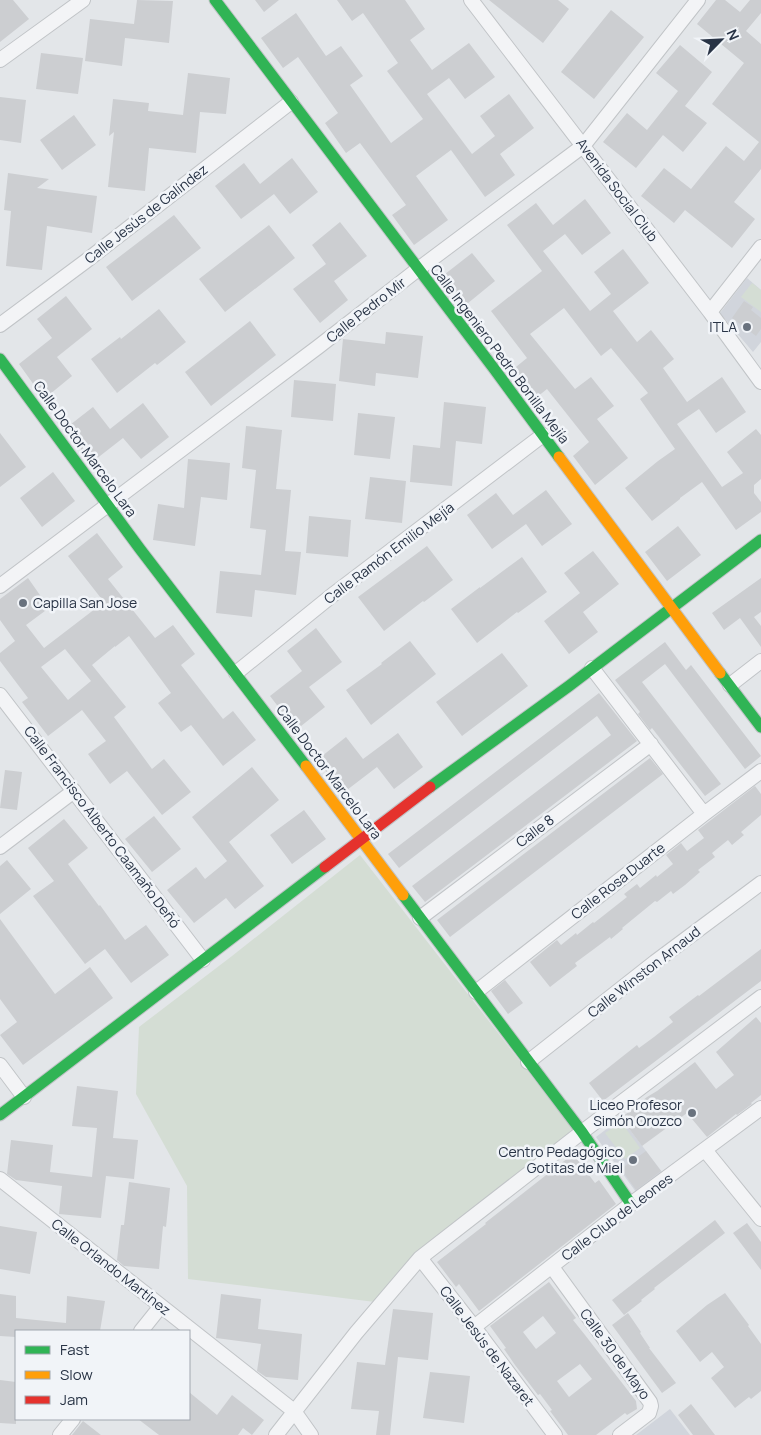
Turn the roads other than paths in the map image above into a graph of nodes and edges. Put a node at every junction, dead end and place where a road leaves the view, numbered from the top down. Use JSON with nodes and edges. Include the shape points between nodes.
{"nodes":[{"id":1,"x":83,"y":0,"type":"edge"},
{"id":2,"x":215,"y":0,"type":"edge"},
{"id":3,"x":471,"y":0,"type":"edge"},
{"id":4,"x":698,"y":0,"type":"edge"},
{"id":5,"x":0,"y":60,"type":"edge"},
{"id":6,"x":290,"y":102,"type":"junction"},
{"id":7,"x":583,"y":146,"type":"junction"},
{"id":8,"x":761,"y":248,"type":"edge"},
{"id":9,"x":417,"y":270,"type":"junction"},
{"id":10,"x":710,"y":312,"type":"junction"},
{"id":11,"x":0,"y":325,"type":"edge"},
{"id":12,"x":0,"y":359,"type":"edge"},
{"id":13,"x":761,"y":382,"type":"edge"},
{"id":14,"x":543,"y":435,"type":"junction"},
{"id":15,"x":107,"y":505,"type":"junction"},
{"id":16,"x":761,"y":540,"type":"edge"},
{"id":17,"x":0,"y":586,"type":"edge"},
{"id":18,"x":672,"y":607,"type":"junction"},
{"id":19,"x":761,"y":661,"type":"edge"},
{"id":20,"x":592,"y":668,"type":"junction"},
{"id":21,"x":236,"y":673,"type":"junction"},
{"id":22,"x":730,"y":685,"type":"junction"},
{"id":23,"x":0,"y":695,"type":"edge"},
{"id":24,"x":761,"y":727,"type":"edge"},
{"id":25,"x":651,"y":744,"type":"junction"},
{"id":26,"x":761,"y":771,"type":"edge"},
{"id":27,"x":74,"y":791,"type":"junction"},
{"id":28,"x":704,"y":814,"type":"junction"},
{"id":29,"x":361,"y":839,"type":"junction"},
{"id":30,"x":0,"y":847,"type":"edge"},
{"id":31,"x":761,"y":883,"type":"edge"},
{"id":32,"x":420,"y":918,"type":"junction"},
{"id":33,"x":203,"y":960,"type":"junction"},
{"id":34,"x":476,"y":992,"type":"junction"},
{"id":35,"x":761,"y":997,"type":"edge"},
{"id":36,"x":528,"y":1062,"type":"junction"},
{"id":37,"x":0,"y":1065,"type":"edge"},
{"id":38,"x":24,"y":1097,"type":"junction"},
{"id":39,"x":761,"y":1108,"type":"edge"},
{"id":40,"x":0,"y":1115,"type":"edge"},
{"id":41,"x":582,"y":1132,"type":"junction"},
{"id":42,"x":705,"y":1150,"type":"junction"},
{"id":43,"x":0,"y":1179,"type":"edge"},
{"id":44,"x":631,"y":1204,"type":"junction"},
{"id":45,"x":760,"y":1214,"type":"edge"},
{"id":46,"x":420,"y":1258,"type":"junction"},
{"id":47,"x":552,"y":1267,"type":"junction"},
{"id":48,"x":160,"y":1306,"type":"junction"},
{"id":49,"x":474,"y":1327,"type":"junction"},
{"id":50,"x":142,"y":1330,"type":"edge"},
{"id":51,"x":294,"y":1411,"type":"junction"},
{"id":52,"x":72,"y":1420,"type":"edge"},
{"id":53,"x":60,"y":1435,"type":"edge"},
{"id":54,"x":276,"y":1435,"type":"edge"},
{"id":55,"x":311,"y":1435,"type":"edge"},
{"id":56,"x":555,"y":1435,"type":"edge"},
{"id":57,"x":620,"y":1435,"type":"edge"}],
"edges":[{"from":1,"to":5,"type":"street"},
{"from":2,"to":6,"type":"street","name":"Calle Ingeniero Pedro Bonilla Mejía"},
{"from":3,"to":7,"type":"street","name":"Avenida Social Club"},
{"from":4,"to":7,"type":"street","name":"Calle Pedro Mir"},
{"from":6,"to":9,"type":"street","name":"Calle Ingeniero Pedro Bonilla Mejía"},
{"from":6,"to":11,"type":"street","name":"Calle Jesús de Galíndez"},
{"from":7,"to":9,"type":"street","name":"Calle Pedro Mir"},
{"from":7,"to":10,"type":"street","name":"Avenida Social Club"},
{"from":8,"to":10,"type":"street"},
{"from":9,"to":14,"type":"street","name":"Calle Ingeniero Pedro Bonilla Mejía"},
{"from":9,"to":15,"type":"street","name":"Calle Pedro Mir"},
{"from":10,"to":13,"type":"street","name":"Avenida Social Club"},
{"from":12,"to":15,"type":"street","name":"Calle Doctor Marcelo Lara"},
{"from":14,"to":18,"type":"street","name":"Calle Ingeniero Pedro Bonilla Mejía"},
{"from":14,"to":21,"type":"street","name":"Calle Ramón Emilio Mejía","via":[[335,593]]},
{"from":15,"to":17,"type":"street","name":"Calle Pedro Mir"},
{"from":15,"to":21,"type":"street","name":"Calle Doctor Marcelo Lara"},
{"from":16,"to":18,"type":"street"},
{"from":18,"to":20,"type":"street"},
{"from":18,"to":22,"type":"street","name":"Calle Ingeniero Pedro Bonilla Mejía"},
{"from":19,"to":22,"type":"street"},
{"from":20,"to":25,"type":"street"},
{"from":20,"to":29,"type":"street"},
{"from":21,"to":29,"type":"street","name":"Calle Doctor Marcelo Lara"},
{"from":22,"to":24,"type":"street","name":"Calle Ingeniero Pedro Bonilla Mejía"},
{"from":23,"to":27,"type":"street","name":"Calle Francisco Alberto Caamaño Deñó"},
{"from":25,"to":28,"type":"street"},
{"from":25,"to":32,"type":"street","name":"Calle 8"},
{"from":26,"to":28,"type":"street","name":"Calle Rosa Duarte"},
{"from":27,"to":30,"type":"street"},
{"from":27,"to":33,"type":"street","name":"Calle Francisco Alberto Caamaño Deñó"},
{"from":28,"to":34,"type":"street","name":"Calle Rosa Duarte"},
{"from":29,"to":32,"type":"street","name":"Calle Doctor Marcelo Lara"},
{"from":29,"to":33,"type":"street"},
{"from":31,"to":36,"type":"street","name":"Calle Winston Arnaud"},
{"from":32,"to":34,"type":"street","name":"Calle Doctor Marcelo Lara"},
{"from":33,"to":38,"type":"street"},
{"from":34,"to":36,"type":"street","name":"Calle Doctor Marcelo Lara"},
{"from":35,"to":41,"type":"street"},
{"from":36,"to":41,"type":"street","name":"Calle Doctor Marcelo Lara"},
{"from":37,"to":38,"type":"street"},
{"from":38,"to":40,"type":"street"},
{"from":39,"to":42,"type":"street","name":"Calle Club de Leones"},
{"from":41,"to":44,"type":"street","name":"Calle Doctor Marcelo Lara"},
{"from":41,"to":46,"type":"street"},
{"from":42,"to":44,"type":"street","name":"Calle Club de Leones"},
{"from":42,"to":45,"type":"street"},
{"from":43,"to":48,"type":"street","name":"Calle Orlando Martínez"},
{"from":44,"to":47,"type":"street","name":"Calle Club de Leones"},
{"from":46,"to":49,"type":"street","name":"Calle Jesús de Nazaret"},
{"from":46,"to":51,"type":"street"},
{"from":47,"to":49,"type":"street","name":"Calle Club de Leones"},
{"from":47,"to":57,"type":"street","name":"Calle 30 de Mayo","via":[[650,1402],[649,1413]]},
{"from":48,"to":50,"type":"street"},
{"from":48,"to":51,"type":"street","name":"Calle Orlando Martínez"},
{"from":49,"to":56,"type":"street","name":"Calle Jesús de Nazaret"},
{"from":51,"to":54,"type":"street"},
{"from":51,"to":55,"type":"street","name":"Calle Orlando Martínez"},
{"from":52,"to":53,"type":"street"}]}
